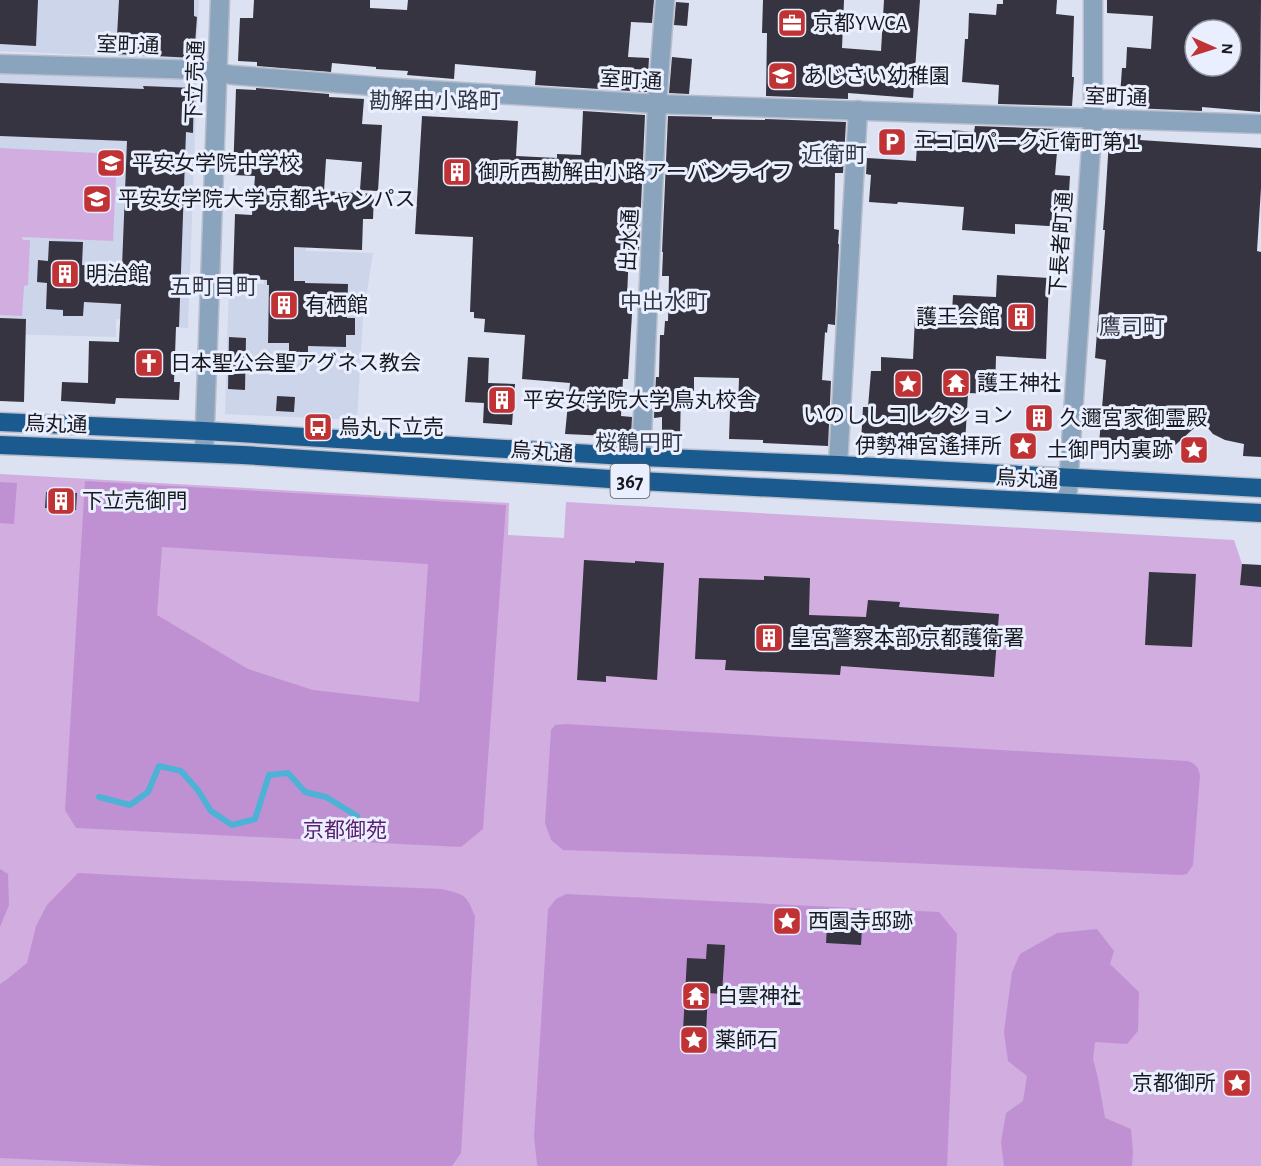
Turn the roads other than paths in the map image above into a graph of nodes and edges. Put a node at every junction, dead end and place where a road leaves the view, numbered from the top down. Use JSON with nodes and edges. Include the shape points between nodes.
{"nodes":[{"id":1,"x":220,"y":0,"type":"edge"},
{"id":2,"x":665,"y":0,"type":"edge"},
{"id":3,"x":1093,"y":0,"type":"edge"},
{"id":4,"x":0,"y":64,"type":"edge"},
{"id":5,"x":218,"y":73,"type":"junction"},
{"id":6,"x":657,"y":104,"type":"junction"},
{"id":7,"x":858,"y":110,"type":"junction"},
{"id":8,"x":1093,"y":118,"type":"junction"},
{"id":9,"x":1261,"y":124,"type":"edge"},
{"id":10,"x":0,"y":422,"type":"edge"},
{"id":11,"x":204,"y":431,"type":"junction"},
{"id":12,"x":0,"y":445,"type":"edge"},
{"id":13,"x":204,"y":453,"type":"junction"},
{"id":14,"x":642,"y":457,"type":"junction"},
{"id":15,"x":838,"y":465,"type":"junction"},
{"id":16,"x":640,"y":481,"type":"junction"},
{"id":17,"x":1261,"y":488,"type":"edge"},
{"id":18,"x":1067,"y":491,"type":"junction"},
{"id":19,"x":1261,"y":513,"type":"edge"}],
"edges":[{"from":1,"to":5,"type":"street","name":"下立売通"},
{"from":2,"to":6,"type":"street","name":"出水通"},
{"from":3,"to":8,"type":"street","name":"下長者町通"},
{"from":4,"to":5,"type":"street","name":"室町通"},
{"from":5,"to":6,"type":"street","name":"室町通"},
{"from":5,"to":11,"type":"street","name":"下立売通"},
{"from":6,"to":7,"type":"street","name":"室町通"},
{"from":6,"to":14,"type":"street","name":"出水通"},
{"from":7,"to":8,"type":"street","name":"室町通"},
{"from":7,"to":15,"type":"street"},
{"from":8,"to":9,"type":"street","name":"室町通"},
{"from":8,"to":18,"type":"street","name":"下長者町通"},
{"from":10,"to":11,"type":"highway","name":"烏丸通","number":"367"},
{"from":11,"to":13,"type":"street","name":"下立売通"},
{"from":11,"to":14,"type":"highway","name":"烏丸通","number":"367"},
{"from":12,"to":13,"type":"highway","name":"烏丸通","number":"367"},
{"from":13,"to":16,"type":"highway","name":"烏丸通","number":"367"},
{"from":14,"to":15,"type":"highway","name":"烏丸通","number":"367"},
{"from":14,"to":16,"type":"street","name":"出水通"},
{"from":15,"to":18,"type":"highway","name":"烏丸通","number":"367"},
{"from":16,"to":18,"type":"highway","name":"烏丸通","number":"367"},
{"from":17,"to":18,"type":"highway","name":"烏丸通","number":"367"},
{"from":18,"to":19,"type":"highway","name":"烏丸通","number":"367"}]}
